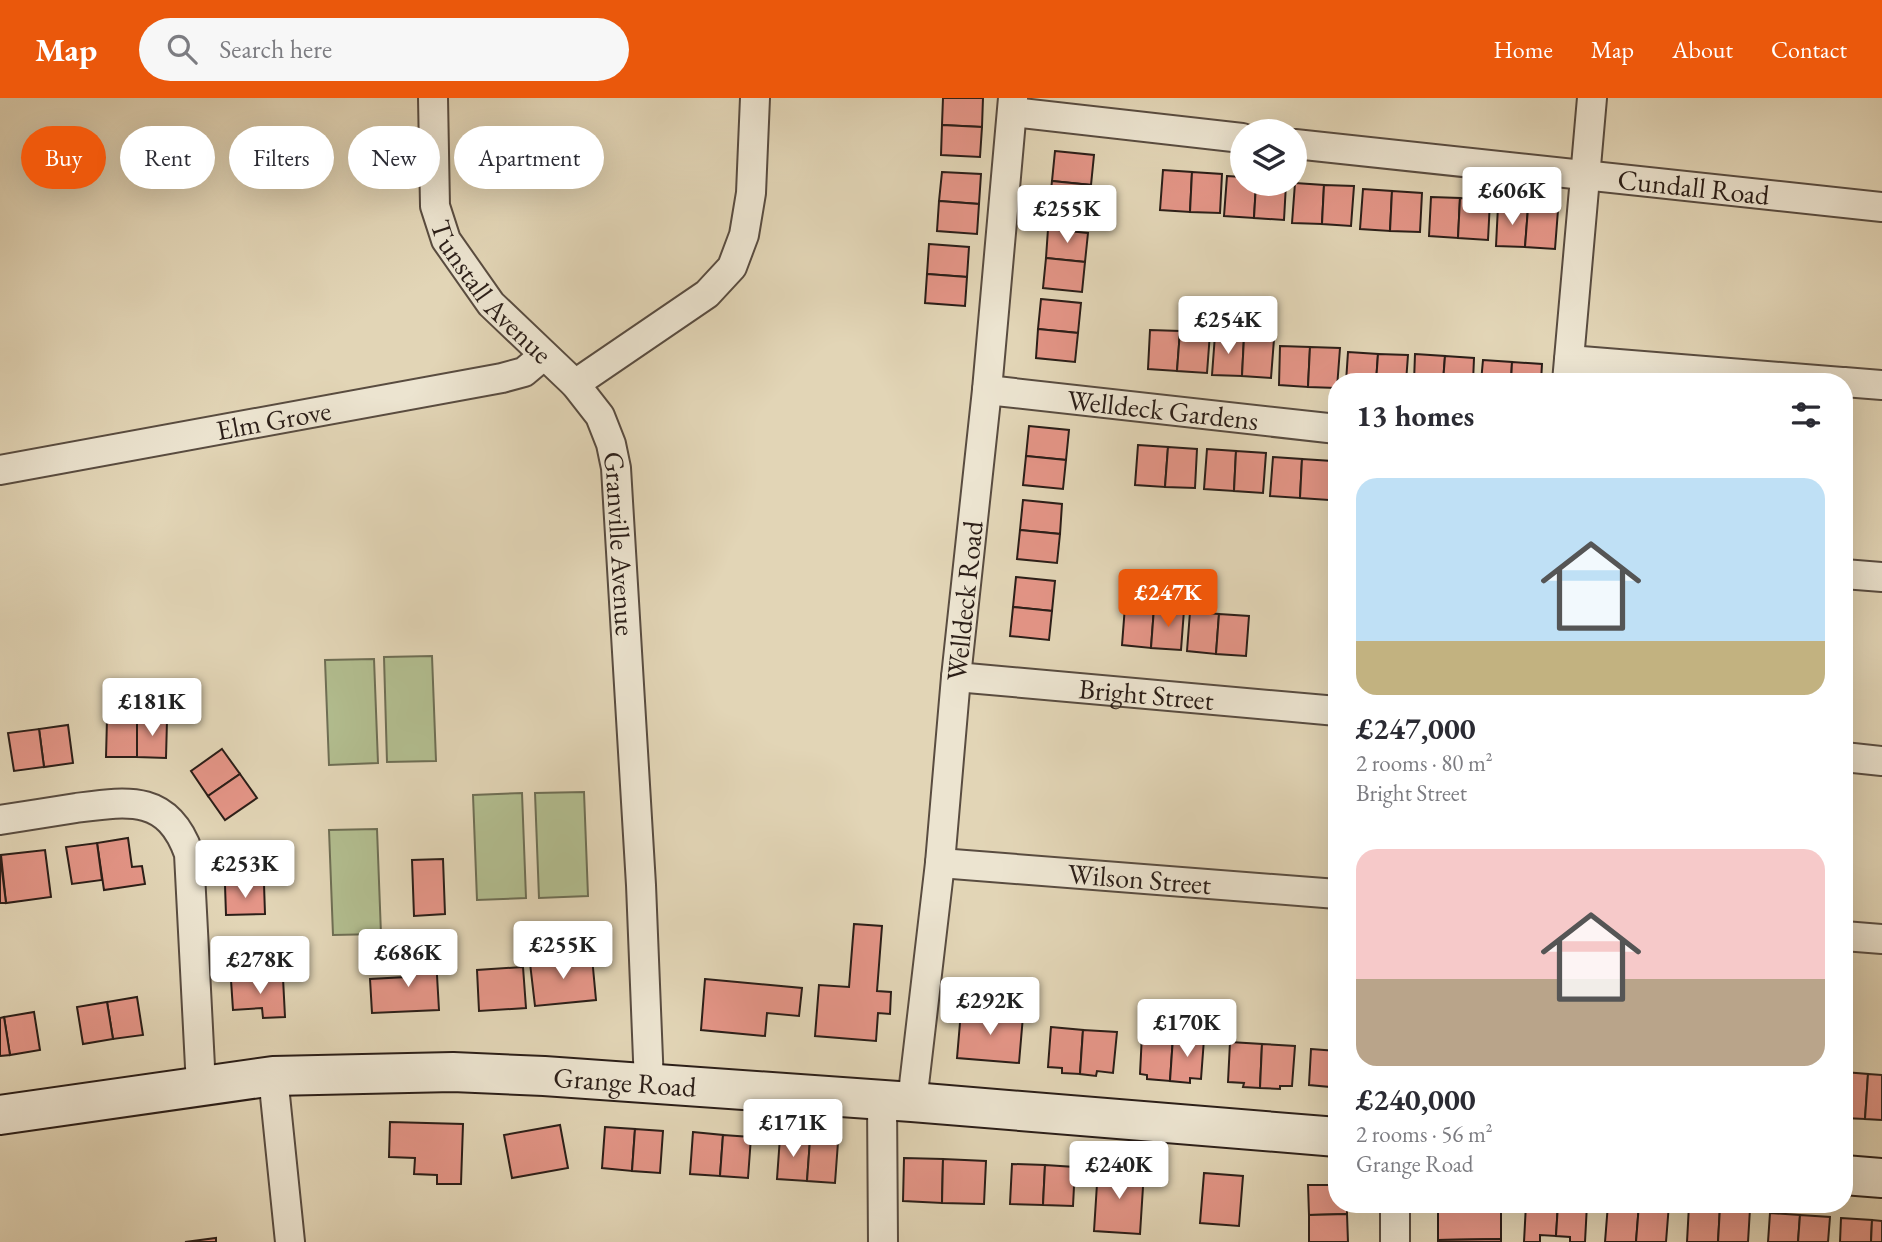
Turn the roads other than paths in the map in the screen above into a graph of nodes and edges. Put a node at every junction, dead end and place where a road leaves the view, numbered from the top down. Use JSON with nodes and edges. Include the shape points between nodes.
{"nodes":[{"id":1,"x":433,"y":98,"type":"edge"},
{"id":2,"x":755,"y":98,"type":"edge"},
{"id":3,"x":1592,"y":98,"type":"edge"},
{"id":4,"x":1013,"y":105,"type":"edge"},
{"id":5,"x":1230,"y":136,"type":"edge"},
{"id":6,"x":1307,"y":145,"type":"edge"},
{"id":7,"x":1584,"y":176,"type":"junction"},
{"id":8,"x":1882,"y":207,"type":"edge"},
{"id":9,"x":543,"y":356,"type":"junction"},
{"id":10,"x":1568,"y":371,"type":"edge"},
{"id":11,"x":1618,"y":373,"type":"edge"},
{"id":12,"x":1853,"y":383,"type":"edge"},
{"id":13,"x":575,"y":384,"type":"junction"},
{"id":14,"x":1882,"y":385,"type":"edge"},
{"id":15,"x":987,"y":390,"type":"junction"},
{"id":16,"x":1328,"y":428,"type":"edge"},
{"id":17,"x":0,"y":470,"type":"edge"},
{"id":18,"x":1853,"y":575,"type":"edge"},
{"id":19,"x":1882,"y":577,"type":"edge"},
{"id":20,"x":956,"y":677,"type":"junction"},
{"id":21,"x":1328,"y":709,"type":"edge"},
{"id":22,"x":1853,"y":758,"type":"edge"},
{"id":23,"x":1882,"y":761,"type":"edge"},
{"id":24,"x":0,"y":820,"type":"edge"},
{"id":25,"x":940,"y":863,"type":"junction"},
{"id":26,"x":1328,"y":893,"type":"edge"},
{"id":27,"x":1853,"y":937,"type":"edge"},
{"id":28,"x":1882,"y":939,"type":"edge"},
{"id":29,"x":273,"y":1076,"type":"junction"},
{"id":30,"x":649,"y":1084,"type":"junction"},
{"id":31,"x":201,"y":1086,"type":"junction"},
{"id":32,"x":897,"y":1101,"type":"junction"},
{"id":33,"x":0,"y":1115,"type":"edge"},
{"id":34,"x":1328,"y":1136,"type":"edge"},
{"id":35,"x":1853,"y":1176,"type":"edge"},
{"id":36,"x":1882,"y":1178,"type":"edge"},
{"id":37,"x":1395,"y":1213,"type":"edge"},
{"id":38,"x":290,"y":1242,"type":"edge"},
{"id":39,"x":883,"y":1242,"type":"edge"},
{"id":40,"x":1395,"y":1242,"type":"edge"}],
"edges":[{"from":1,"to":9,"type":"street","name":"Tunstall Avenue","via":[[435,206],[446,240],[491,304]]},
{"from":2,"to":13,"type":"street","via":[[751,193],[744,235],[732,267],[706,294]]},
{"from":3,"to":7,"type":"street"},
{"from":4,"to":5,"type":"street"},
{"from":4,"to":15,"type":"street","name":"Welldeck Road"},
{"from":6,"to":7,"type":"street","name":"Cundall Road"},
{"from":7,"to":8,"type":"street","name":"Cundall Road"},
{"from":7,"to":10,"type":"street"},
{"from":9,"to":13,"type":"street","name":"Tunstall Avenue"},
{"from":9,"to":17,"type":"street","name":"Elm Grove","via":[[524,372],[502,378]]},
{"from":10,"to":11,"type":"street"},
{"from":12,"to":14,"type":"street"},
{"from":13,"to":30,"type":"street","name":"Granville Avenue","via":[[600,416],[616,468]]},
{"from":15,"to":16,"type":"street","name":"Welldeck Gardens"},
{"from":15,"to":20,"type":"street","name":"Welldeck Road"},
{"from":18,"to":19,"type":"street"},
{"from":20,"to":21,"type":"street","name":"Bright Street"},
{"from":20,"to":25,"type":"street","name":"Welldeck Road"},
{"from":22,"to":23,"type":"street"},
{"from":24,"to":31,"type":"street","via":[[120,802],[143,804],[163,814],[177,830],[189,854]]},
{"from":25,"to":26,"type":"street","name":"Wilson Street"},
{"from":25,"to":32,"type":"street","name":"Welldeck Road"},
{"from":27,"to":28,"type":"street"},
{"from":29,"to":30,"type":"street","name":"Grange Road","via":[[453,1072]]},
{"from":29,"to":31,"type":"street","name":"Grange Road"},
{"from":29,"to":38,"type":"street"},
{"from":30,"to":32,"type":"street","name":"Grange Road"},
{"from":31,"to":33,"type":"street","name":"Grange Road"},
{"from":32,"to":34,"type":"street","name":"Grange Road"},
{"from":32,"to":39,"type":"street","name":"Welldeck Road"},
{"from":35,"to":36,"type":"street"},
{"from":37,"to":40,"type":"street"}]}
